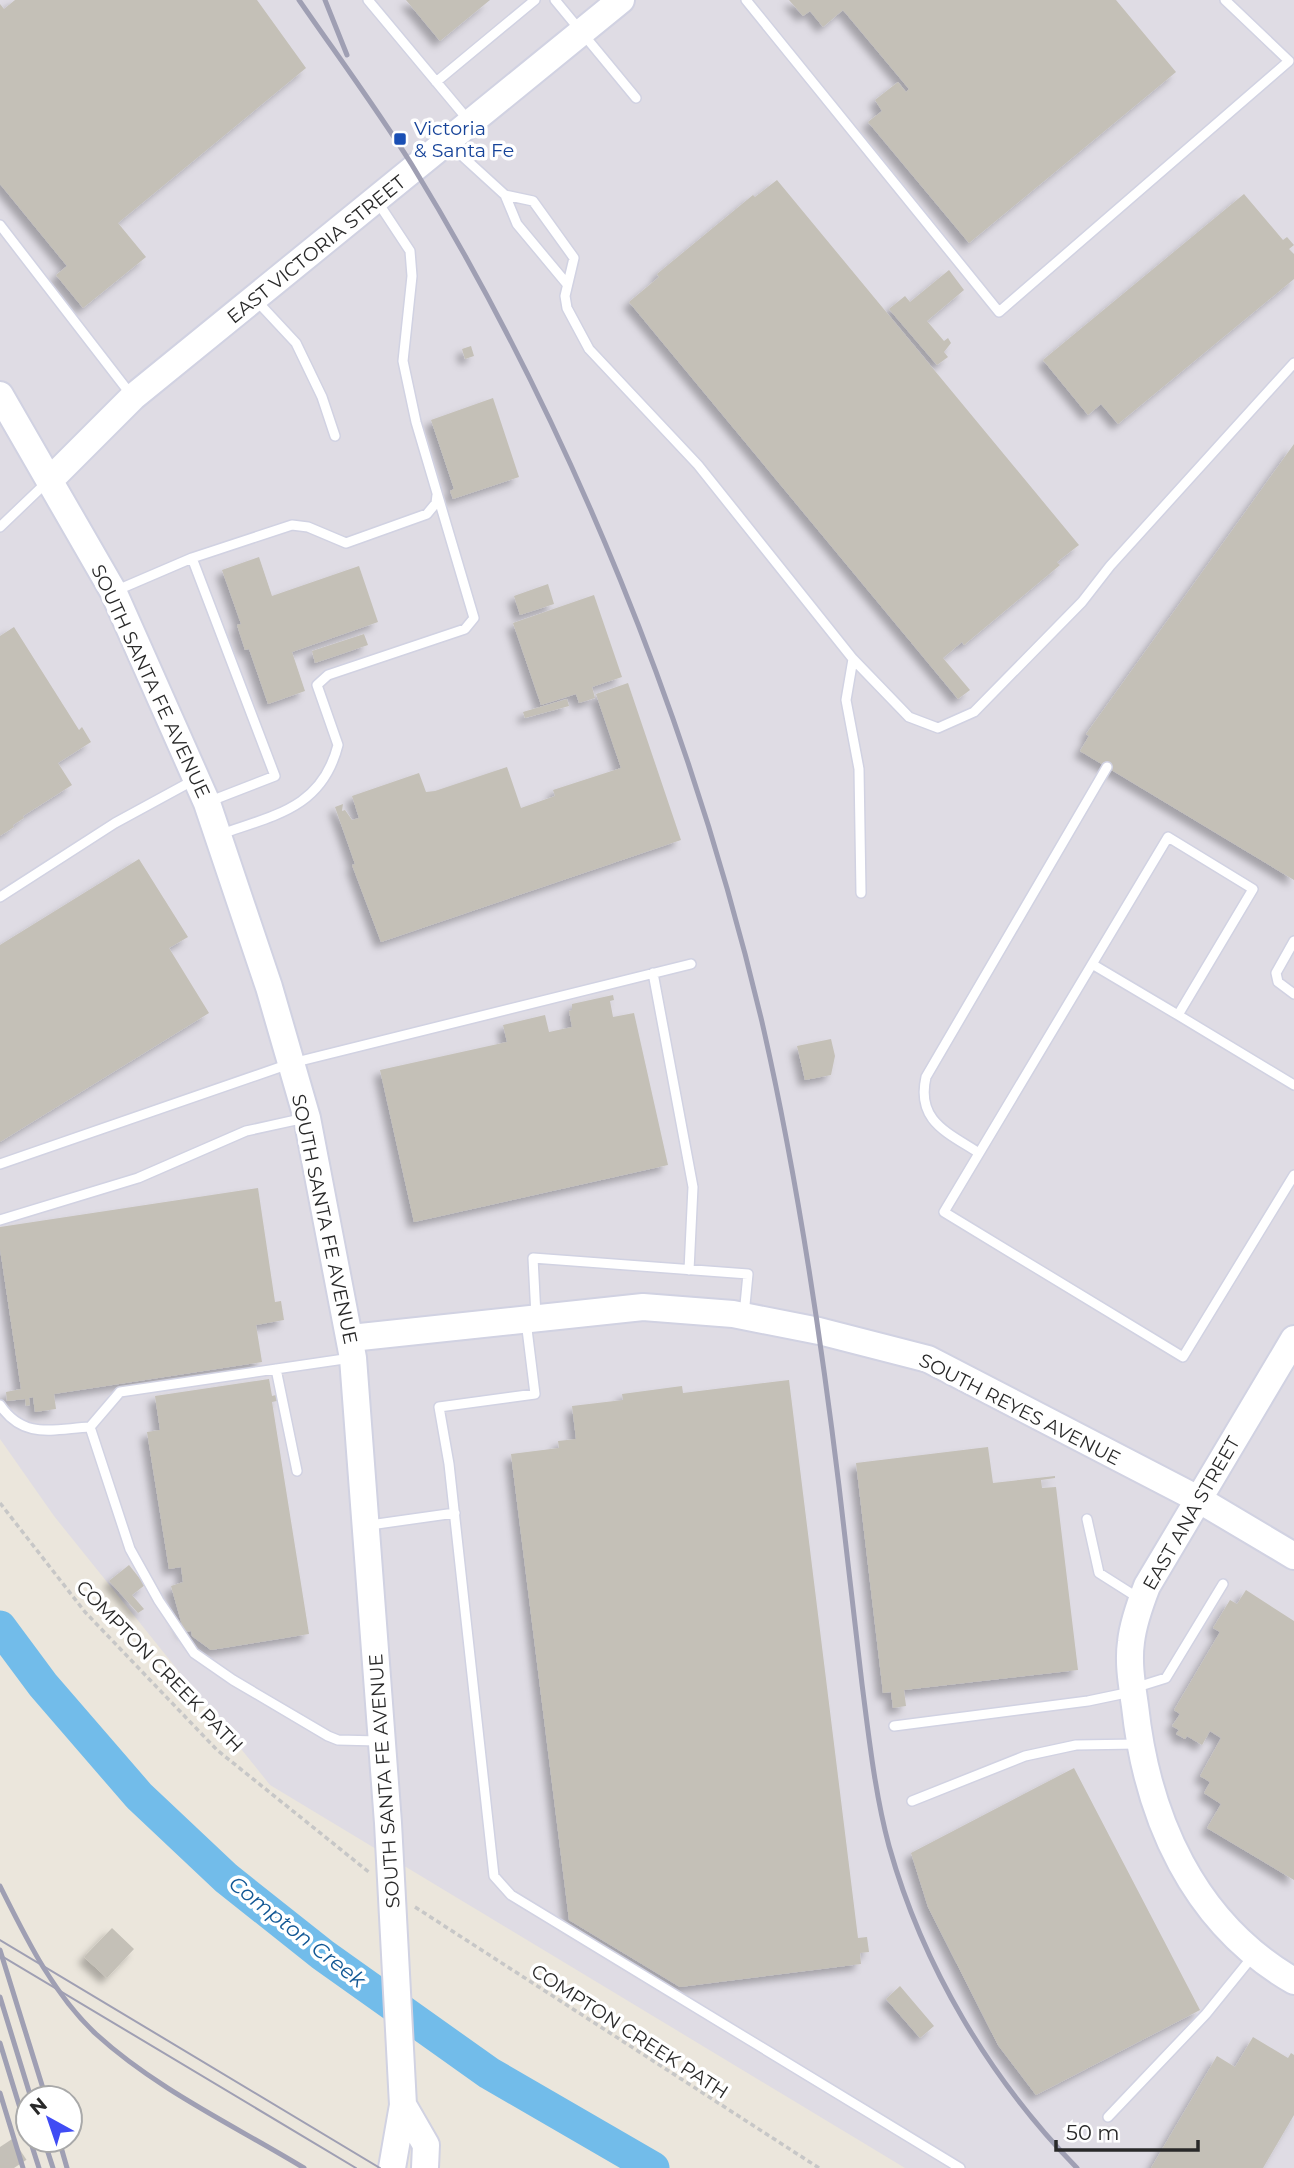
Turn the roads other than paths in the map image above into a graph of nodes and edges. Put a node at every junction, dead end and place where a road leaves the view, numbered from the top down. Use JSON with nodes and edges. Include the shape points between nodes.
{"nodes":[{"id":1,"x":368,"y":0,"type":"edge"},
{"id":2,"x":535,"y":0,"type":"edge"},
{"id":3,"x":555,"y":0,"type":"edge"},
{"id":4,"x":746,"y":0,"type":"edge"},
{"id":5,"x":1225,"y":0,"type":"edge"},
{"id":6,"x":618,"y":1,"type":"edge"},
{"id":7,"x":582,"y":32,"type":"junction"},
{"id":8,"x":436,"y":82,"type":"junction"},
{"id":9,"x":636,"y":97,"type":"dead end"},
{"id":10,"x":470,"y":123,"type":"junction"},
{"id":11,"x":446,"y":142,"type":"junction"},
{"id":12,"x":505,"y":195,"type":"junction"},
{"id":13,"x":376,"y":199,"type":"junction"},
{"id":14,"x":0,"y":225,"type":"edge"},
{"id":15,"x":566,"y":284,"type":"junction"},
{"id":16,"x":254,"y":298,"type":"junction"},
{"id":17,"x":1294,"y":363,"type":"edge"},
{"id":18,"x":0,"y":395,"type":"edge"},
{"id":19,"x":133,"y":397,"type":"junction"},
{"id":20,"x":335,"y":436,"type":"dead end"},
{"id":21,"x":51,"y":479,"type":"junction"},
{"id":22,"x":438,"y":494,"type":"junction"},
{"id":23,"x":0,"y":527,"type":"edge"},
{"id":24,"x":192,"y":558,"type":"junction"},
{"id":25,"x":113,"y":592,"type":"junction"},
{"id":26,"x":853,"y":659,"type":"junction"},
{"id":27,"x":1107,"y":767,"type":"dead end"},
{"id":28,"x":201,"y":791,"type":"junction"},
{"id":29,"x":218,"y":835,"type":"junction"},
{"id":30,"x":860,"y":893,"type":"dead end"},
{"id":31,"x":0,"y":897,"type":"edge"},
{"id":32,"x":1294,"y":941,"type":"edge"},
{"id":33,"x":691,"y":964,"type":"dead end"},
{"id":34,"x":1092,"y":964,"type":"junction"},
{"id":35,"x":653,"y":973,"type":"junction"},
{"id":36,"x":1294,"y":994,"type":"edge"},
{"id":37,"x":1178,"y":1015,"type":"junction"},
{"id":38,"x":292,"y":1063,"type":"junction"},
{"id":39,"x":1294,"y":1085,"type":"edge"},
{"id":40,"x":307,"y":1118,"type":"junction"},
{"id":41,"x":979,"y":1153,"type":"junction"},
{"id":42,"x":0,"y":1164,"type":"edge"},
{"id":43,"x":1294,"y":1175,"type":"edge"},
{"id":44,"x":0,"y":1220,"type":"edge"},
{"id":45,"x":690,"y":1270,"type":"junction"},
{"id":46,"x":744,"y":1316,"type":"junction"},
{"id":47,"x":531,"y":1319,"type":"junction"},
{"id":48,"x":1294,"y":1339,"type":"edge"},
{"id":49,"x":352,"y":1348,"type":"junction"},
{"id":50,"x":276,"y":1369,"type":"junction"},
{"id":51,"x":0,"y":1405,"type":"edge"},
{"id":52,"x":90,"y":1427,"type":"junction"},
{"id":53,"x":297,"y":1471,"type":"dead end"},
{"id":54,"x":1198,"y":1499,"type":"junction"},
{"id":55,"x":455,"y":1513,"type":"junction"},
{"id":56,"x":1087,"y":1519,"type":"dead end"},
{"id":57,"x":366,"y":1526,"type":"junction"},
{"id":58,"x":1294,"y":1556,"type":"edge"},
{"id":59,"x":1223,"y":1584,"type":"dead end"},
{"id":60,"x":1142,"y":1600,"type":"junction"},
{"id":61,"x":1133,"y":1690,"type":"junction"},
{"id":62,"x":894,"y":1726,"type":"dead end"},
{"id":63,"x":382,"y":1741,"type":"junction"},
{"id":64,"x":1138,"y":1744,"type":"junction"},
{"id":65,"x":912,"y":1801,"type":"dead end"},
{"id":66,"x":1254,"y":1955,"type":"junction"},
{"id":67,"x":1294,"y":1981,"type":"edge"},
{"id":68,"x":403,"y":2105,"type":"junction"},
{"id":69,"x":1108,"y":2117,"type":"dead end"},
{"id":70,"x":392,"y":2168,"type":"edge"},
{"id":71,"x":425,"y":2168,"type":"edge"},
{"id":72,"x":960,"y":2168,"type":"edge"}],
"edges":[{"from":1,"to":8,"type":"lane"},
{"from":2,"to":8,"type":"lane"},
{"from":3,"to":7,"type":"lane"},
{"from":4,"to":5,"type":"lane","via":[[999,312],[1289,61]]},
{"from":6,"to":7,"type":"street","name":"EAST VICTORIA STREET"},
{"from":7,"to":9,"type":"lane"},
{"from":7,"to":10,"type":"street","name":"EAST VICTORIA STREET"},
{"from":8,"to":10,"type":"lane"},
{"from":10,"to":11,"type":"street","name":"EAST VICTORIA STREET"},
{"from":11,"to":12,"type":"lane"},
{"from":11,"to":13,"type":"street","name":"EAST VICTORIA STREET"},
{"from":12,"to":15,"type":"lane","via":[[517,224]]},
{"from":12,"to":15,"type":"lane","via":[[533,201],[574,258]]},
{"from":13,"to":16,"type":"street","name":"EAST VICTORIA STREET"},
{"from":13,"to":22,"type":"lane","via":[[410,251],[412,276],[403,361]]},
{"from":14,"to":19,"type":"lane"},
{"from":15,"to":26,"type":"lane","via":[[567,309],[589,349],[698,465]]},
{"from":16,"to":19,"type":"street","name":"EAST VICTORIA STREET"},
{"from":16,"to":20,"type":"lane","via":[[296,343]]},
{"from":17,"to":26,"type":"lane","via":[[1082,602],[974,712],[938,728],[909,717]]},
{"from":18,"to":21,"type":"street","name":"SOUTH SANTA FE AVENUE"},
{"from":19,"to":21,"type":"street","name":"EAST VICTORIA STREET"},
{"from":21,"to":23,"type":"lane"},
{"from":21,"to":25,"type":"street","name":"SOUTH SANTA FE AVENUE"},
{"from":22,"to":24,"type":"lane","via":[[427,514],[346,542],[292,525]]},
{"from":22,"to":29,"type":"lane","via":[[474,618],[465,629],[319,681],[338,745],[316,790],[299,804]]},
{"from":24,"to":25,"type":"lane"},
{"from":24,"to":28,"type":"lane","via":[[275,776]]},
{"from":25,"to":28,"type":"street","name":"SOUTH SANTA FE AVENUE"},
{"from":26,"to":30,"type":"lane","via":[[846,700],[859,769]]},
{"from":27,"to":41,"type":"lane","via":[[926,1077],[922,1097],[930,1117]]},
{"from":28,"to":29,"type":"street","name":"SOUTH SANTA FE AVENUE"},
{"from":28,"to":31,"type":"lane","via":[[115,823]]},
{"from":29,"to":38,"type":"street","name":"SOUTH SANTA FE AVENUE"},
{"from":32,"to":36,"type":"lane","via":[[1276,973],[1278,982]]},
{"from":33,"to":35,"type":"lane"},
{"from":34,"to":37,"type":"lane"},
{"from":34,"to":37,"type":"lane","via":[[1168,837],[1253,889]]},
{"from":34,"to":41,"type":"lane"},
{"from":35,"to":38,"type":"lane"},
{"from":35,"to":45,"type":"lane","via":[[694,1188]]},
{"from":37,"to":39,"type":"lane"},
{"from":38,"to":40,"type":"street","name":"SOUTH SANTA FE AVENUE"},
{"from":38,"to":42,"type":"lane"},
{"from":40,"to":44,"type":"lane","via":[[246,1131],[138,1178]]},
{"from":40,"to":49,"type":"street","name":"SOUTH SANTA FE AVENUE"},
{"from":41,"to":43,"type":"lane","via":[[944,1212],[1183,1357]]},
{"from":45,"to":46,"type":"lane","via":[[748,1274]]},
{"from":45,"to":47,"type":"lane","via":[[533,1258]]},
{"from":46,"to":47,"type":"street","name":"SOUTH REYES AVENUE","via":[[643,1307]]},
{"from":46,"to":54,"type":"street","name":"SOUTH REYES AVENUE","via":[[928,1359]]},
{"from":47,"to":49,"type":"street","name":"SOUTH REYES AVENUE"},
{"from":47,"to":55,"type":"lane","via":[[535,1394],[439,1407]]},
{"from":48,"to":54,"type":"street","name":"EAST ANA STREET"},
{"from":49,"to":50,"type":"lane"},
{"from":49,"to":57,"type":"street","name":"SOUTH SANTA FE AVENUE"},
{"from":50,"to":52,"type":"lane","via":[[120,1392]]},
{"from":50,"to":53,"type":"lane"},
{"from":51,"to":52,"type":"lane","via":[[29,1430]]},
{"from":52,"to":63,"type":"lane","via":[[130,1549],[194,1653],[328,1736]]},
{"from":54,"to":58,"type":"street","name":"SOUTH REYES AVENUE"},
{"from":54,"to":60,"type":"street","name":"EAST ANA STREET","via":[[1166,1549]]},
{"from":55,"to":57,"type":"lane"},
{"from":55,"to":72,"type":"lane","via":[[494,1876],[511,1895]]},
{"from":56,"to":60,"type":"lane","via":[[1099,1573]]},
{"from":57,"to":63,"type":"street","name":"SOUTH SANTA FE AVENUE"},
{"from":59,"to":61,"type":"lane","via":[[1166,1678]]},
{"from":60,"to":61,"type":"street","name":"EAST ANA STREET","via":[[1130,1644]]},
{"from":61,"to":62,"type":"lane","via":[[1088,1701]]},
{"from":61,"to":64,"type":"street","name":"EAST ANA STREET"},
{"from":63,"to":68,"type":"street","name":"SOUTH SANTA FE AVENUE"},
{"from":64,"to":65,"type":"lane","via":[[1076,1745],[1025,1756]]},
{"from":64,"to":66,"type":"street","name":"EAST ANA STREET","via":[[1154,1801],[1184,1869],[1222,1924]]},
{"from":66,"to":67,"type":"street","name":"EAST ANA STREET"},
{"from":66,"to":69,"type":"lane","via":[[1206,2014]]},
{"from":68,"to":70,"type":"street","name":"SOUTH SANTA FE AVENUE"},
{"from":68,"to":71,"type":"street","name":"SOUTH SANTA FE AVENUE","via":[[426,2145]]}]}
